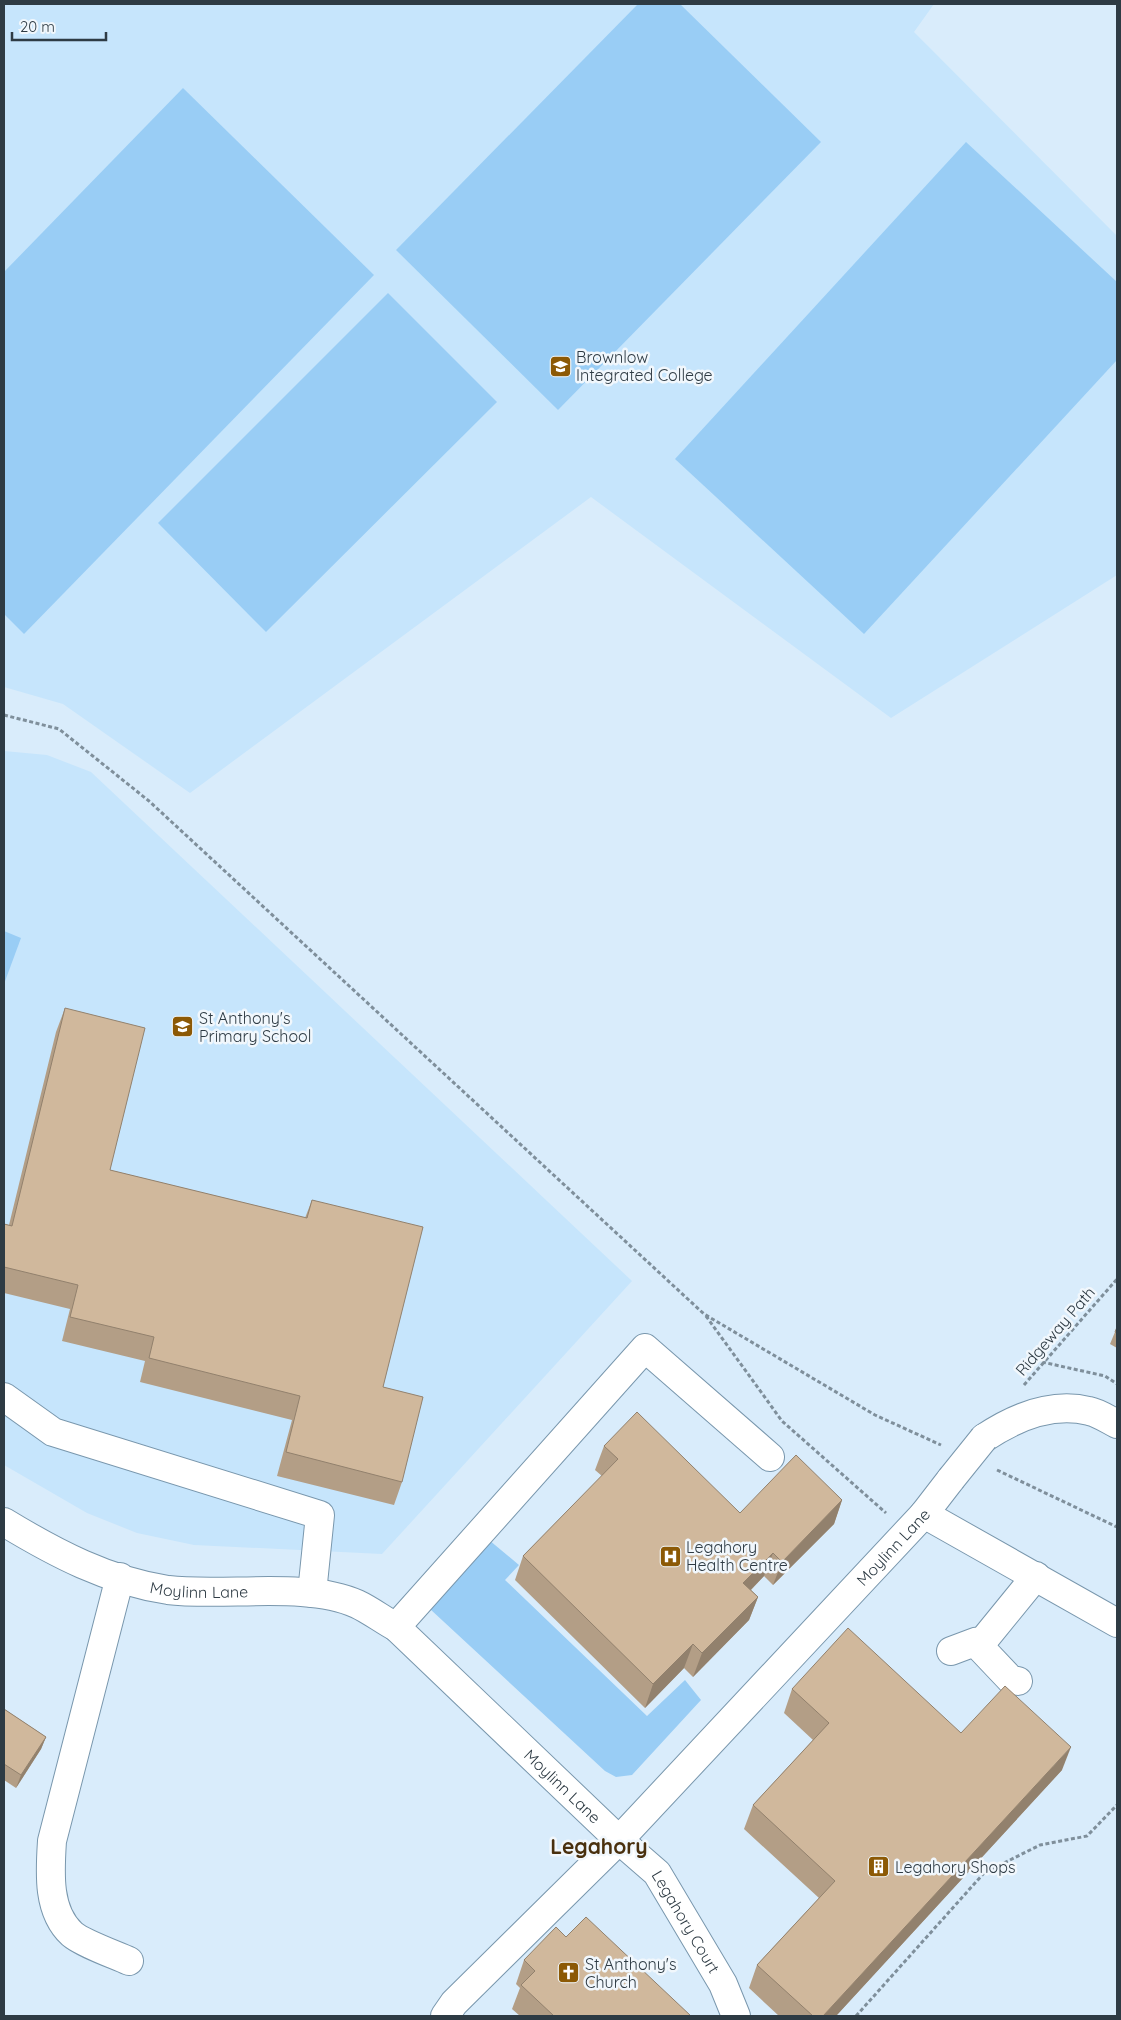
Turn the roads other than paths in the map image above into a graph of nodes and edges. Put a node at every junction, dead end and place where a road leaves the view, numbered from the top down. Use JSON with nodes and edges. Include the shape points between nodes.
{"nodes":[{"id":1,"x":4,"y":1397,"type":"edge"},
{"id":2,"x":1117,"y":1424,"type":"edge"},
{"id":3,"x":770,"y":1457,"type":"dead end"},
{"id":4,"x":4,"y":1522,"type":"edge"},
{"id":5,"x":915,"y":1523,"type":"junction"},
{"id":6,"x":1036,"y":1576,"type":"junction"},
{"id":7,"x":120,"y":1578,"type":"junction"},
{"id":8,"x":312,"y":1593,"type":"junction"},
{"id":9,"x":1117,"y":1623,"type":"edge"},
{"id":10,"x":396,"y":1627,"type":"junction"},
{"id":11,"x":979,"y":1646,"type":"junction"},
{"id":12,"x":951,"y":1650,"type":"dead end"},
{"id":13,"x":1018,"y":1681,"type":"dead end"},
{"id":14,"x":619,"y":1840,"type":"junction"},
{"id":15,"x":129,"y":1961,"type":"dead end"},
{"id":16,"x":445,"y":2016,"type":"edge"},
{"id":17,"x":736,"y":2016,"type":"edge"}],
"edges":[{"from":1,"to":8,"type":"street","via":[[54,1432],[320,1515]]},
{"from":2,"to":5,"type":"street","name":"Moylinn Lane","bridge":true,"via":[[1090,1411],[1059,1408],[1033,1414],[992,1433]]},
{"from":3,"to":10,"type":"street","via":[[645,1348]]},
{"from":4,"to":7,"type":"street","name":"Moylinn Lane","via":[[94,1571]]},
{"from":5,"to":6,"type":"street"},
{"from":5,"to":14,"type":"street","name":"Moylinn Lane"},
{"from":6,"to":9,"type":"street"},
{"from":6,"to":11,"type":"street"},
{"from":7,"to":8,"type":"street","name":"Moylinn Lane","via":[[167,1590]]},
{"from":7,"to":15,"type":"street","via":[[52,1841],[49,1882],[59,1914],[72,1934]]},
{"from":8,"to":10,"type":"street","name":"Moylinn Lane","via":[[356,1603]]},
{"from":10,"to":14,"type":"street","name":"Moylinn Lane"},
{"from":11,"to":12,"type":"street","via":[[975,1642]]},
{"from":11,"to":13,"type":"street","via":[[1011,1680]]},
{"from":14,"to":16,"type":"street","via":[[454,2003]]},
{"from":14,"to":17,"type":"street","name":"Legahory Court","via":[[657,1873],[723,1984]]}]}
